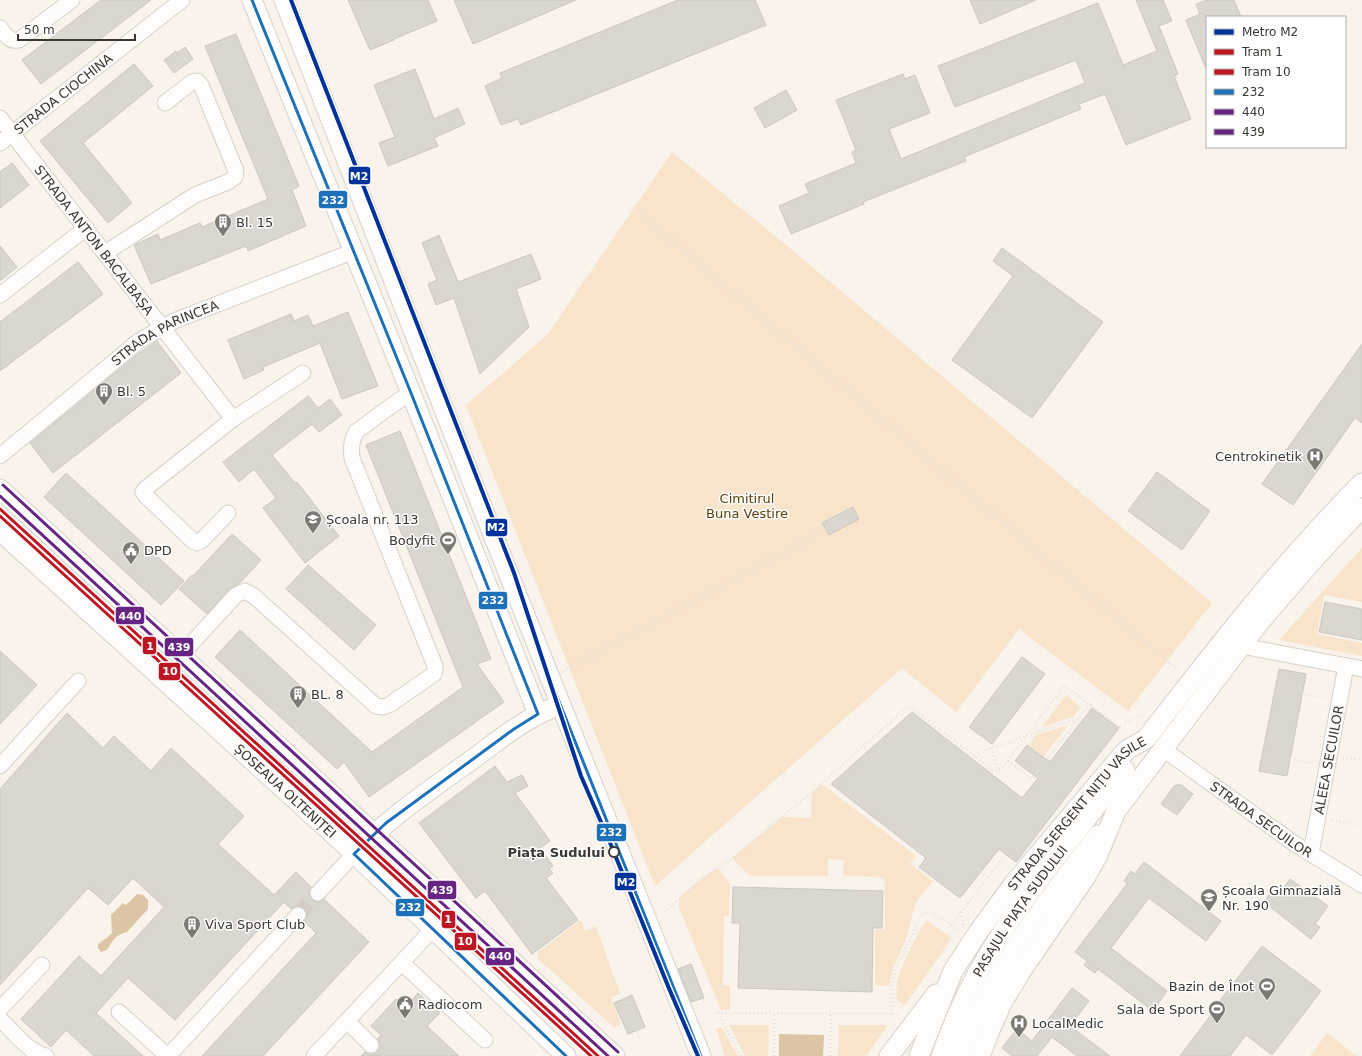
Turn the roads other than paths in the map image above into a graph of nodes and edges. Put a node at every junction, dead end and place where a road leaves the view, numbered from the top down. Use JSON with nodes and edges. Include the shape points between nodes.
{"nodes":[{"id":1,"x":72,"y":0,"type":"edge"},
{"id":2,"x":182,"y":0,"type":"edge"},
{"id":3,"x":252,"y":0,"type":"edge"},
{"id":4,"x":284,"y":0,"type":"edge"},
{"id":5,"x":0,"y":28,"type":"edge"},
{"id":6,"x":322,"y":98,"type":"junction"},
{"id":7,"x":165,"y":103,"type":"dead end"},
{"id":8,"x":296,"y":108,"type":"junction"},
{"id":9,"x":0,"y":118,"type":"edge"},
{"id":10,"x":12,"y":133,"type":"junction"},
{"id":11,"x":0,"y":143,"type":"edge"},
{"id":12,"x":86,"y":228,"type":"junction"},
{"id":13,"x":354,"y":251,"type":"junction"},
{"id":14,"x":105,"y":253,"type":"junction"},
{"id":15,"x":0,"y":295,"type":"edge"},
{"id":16,"x":162,"y":327,"type":"junction"},
{"id":17,"x":303,"y":373,"type":"dead end"},
{"id":18,"x":411,"y":393,"type":"junction"},
{"id":19,"x":233,"y":419,"type":"junction"},
{"id":20,"x":0,"y":456,"type":"edge"},
{"id":21,"x":1362,"y":483,"type":"edge"},
{"id":22,"x":0,"y":489,"type":"edge"},
{"id":23,"x":1362,"y":508,"type":"edge"},
{"id":24,"x":228,"y":513,"type":"dead end"},
{"id":25,"x":0,"y":531,"type":"edge"},
{"id":26,"x":1242,"y":646,"type":"junction"},
{"id":27,"x":180,"y":656,"type":"junction"},
{"id":28,"x":1346,"y":666,"type":"junction"},
{"id":29,"x":1362,"y":669,"type":"edge"},
{"id":30,"x":78,"y":681,"type":"dead end"},
{"id":31,"x":561,"y":705,"type":"junction"},
{"id":32,"x":538,"y":714,"type":"junction"},
{"id":33,"x":1146,"y":739,"type":"junction"},
{"id":34,"x":1163,"y":749,"type":"junction"},
{"id":35,"x":5,"y":751,"type":"edge"},
{"id":36,"x":0,"y":766,"type":"edge"},
{"id":37,"x":1116,"y":811,"type":"junction"},
{"id":38,"x":374,"y":834,"type":"junction"},
{"id":39,"x":1310,"y":853,"type":"junction"},
{"id":40,"x":354,"y":854,"type":"junction"},
{"id":41,"x":1362,"y":885,"type":"edge"},
{"id":42,"x":318,"y":893,"type":"tunnel mouth"},
{"id":43,"x":298,"y":915,"type":"tunnel mouth"},
{"id":44,"x":433,"y":929,"type":"junction"},
{"id":45,"x":402,"y":963,"type":"junction"},
{"id":46,"x":42,"y":965,"type":"dead end"},
{"id":47,"x":953,"y":971,"type":"junction"},
{"id":48,"x":0,"y":1009,"type":"edge"},
{"id":49,"x":119,"y":1012,"type":"dead end"},
{"id":50,"x":0,"y":1019,"type":"edge"},
{"id":51,"x":347,"y":1021,"type":"junction"},
{"id":52,"x":485,"y":1040,"type":"dead end"},
{"id":53,"x":372,"y":1045,"type":"dead end"},
{"id":54,"x":986,"y":1053,"type":"edge"},
{"id":55,"x":46,"y":1056,"type":"edge"},
{"id":56,"x":314,"y":1056,"type":"edge"},
{"id":57,"x":566,"y":1056,"type":"edge"},
{"id":58,"x":615,"y":1056,"type":"edge"},
{"id":59,"x":701,"y":1056,"type":"edge"},
{"id":60,"x":890,"y":1056,"type":"edge"},
{"id":61,"x":919,"y":1056,"type":"edge"},
{"id":62,"x":941,"y":1056,"type":"edge"},
{"id":63,"x":960,"y":1056,"type":"edge"}],
"edges":[{"from":1,"to":5,"type":"street","via":[[19,40],[10,40]]},
{"from":2,"to":10,"type":"street","name":"STRADA CIOCHINA"},
{"from":3,"to":8,"type":"main road"},
{"from":4,"to":6,"type":"main road"},
{"from":6,"to":8,"type":"main road"},
{"from":6,"to":31,"type":"main road"},
{"from":7,"to":14,"type":"street","via":[[192,82],[197,81],[201,85],[236,171],[235,177],[195,195]]},
{"from":8,"to":13,"type":"main road"},
{"from":9,"to":10,"type":"street","name":"STRADA ANTON BACALBAȘA"},
{"from":10,"to":11,"type":"street","name":"STRADA CIOCHINA"},
{"from":10,"to":12,"type":"street","name":"STRADA ANTON BACALBAȘA"},
{"from":12,"to":14,"type":"street","name":"STRADA ANTON BACALBAȘA"},
{"from":12,"to":15,"type":"street"},
{"from":13,"to":16,"type":"street","name":"STRADA PARINCEA"},
{"from":13,"to":18,"type":"main road"},
{"from":14,"to":16,"type":"street","name":"STRADA ANTON BACALBAȘA"},
{"from":16,"to":19,"type":"street","name":"STRADA ANTON BACALBAȘA"},
{"from":16,"to":20,"type":"street","name":"STRADA PARINCEA","via":[[139,341]]},
{"from":17,"to":19,"type":"street"},
{"from":18,"to":27,"type":"street","via":[[357,431],[353,437],[351,451],[435,666],[434,674],[389,705],[376,706],[254,596],[245,591],[236,595]]},
{"from":18,"to":32,"type":"main road"},
{"from":19,"to":24,"type":"street","via":[[143,492],[197,543]]},
{"from":21,"to":33,"type":"main road","name":"STRADA SERGENT NIȚU VASILE","via":[[1271,580]]},
{"from":22,"to":27,"type":"main road"},
{"from":23,"to":26,"type":"main road","name":"STRADA SERGENT NIȚU VASILE","via":[[1304,570]]},
{"from":25,"to":40,"type":"main road","name":"ȘOSEAUA OLTENIȚEI"},
{"from":26,"to":28,"type":"street"},
{"from":26,"to":34,"type":"main road","name":"STRADA SERGENT NIȚU VASILE"},
{"from":27,"to":38,"type":"main road"},
{"from":28,"to":29,"type":"street"},
{"from":28,"to":39,"type":"street","name":"ALEEA SECUILOR"},
{"from":30,"to":35,"type":"street"},
{"from":31,"to":32,"type":"main road"},
{"from":31,"to":59,"type":"main road"},
{"from":32,"to":38,"type":"main road","via":[[514,729]]},
{"from":33,"to":47,"type":"main road","name":"STRADA SERGENT NIȚU VASILE","via":[[1122,754],[1029,865],[1001,900]]},
{"from":33,"to":62,"type":"main road","name":"PASAJUL PIAȚA SUDULUI","via":[[1031,891],[995,943],[963,1000]]},
{"from":34,"to":37,"type":"main road","name":"STRADA SERGENT NIȚU VASILE"},
{"from":34,"to":39,"type":"street","name":"STRADA SECUILOR"},
{"from":35,"to":36,"type":"street"},
{"from":37,"to":54,"type":"main road","name":"STRADA SERGENT NIȚU VASILE","via":[[1098,855],[1085,878],[1011,987],[995,1018]]},
{"from":37,"to":63,"type":"main road","name":"PASAJUL PIAȚA SUDULUI","via":[[1042,906],[1006,959],[979,1008]]},
{"from":38,"to":40,"type":"main road"},
{"from":38,"to":58,"type":"main road"},
{"from":39,"to":41,"type":"street","name":"STRADA SECUILOR"},
{"from":40,"to":42,"type":"street"},
{"from":40,"to":44,"type":"main road","name":"ȘOSEAUA OLTENIȚEI"},
{"from":43,"to":49,"type":"street","via":[[172,1052],[163,1052]]},
{"from":44,"to":45,"type":"street"},
{"from":44,"to":57,"type":"main road","name":"ȘOSEAUA OLTENIȚEI"},
{"from":45,"to":51,"type":"street"},
{"from":45,"to":52,"type":"street"},
{"from":46,"to":48,"type":"street"},
{"from":47,"to":60,"type":"main road"},
{"from":47,"to":61,"type":"main road","name":"STRADA SERGENT NIȚU VASILE"},
{"from":50,"to":55,"type":"street","via":[[28,1046]]},
{"from":51,"to":53,"type":"street"},
{"from":51,"to":56,"type":"street"}]}
